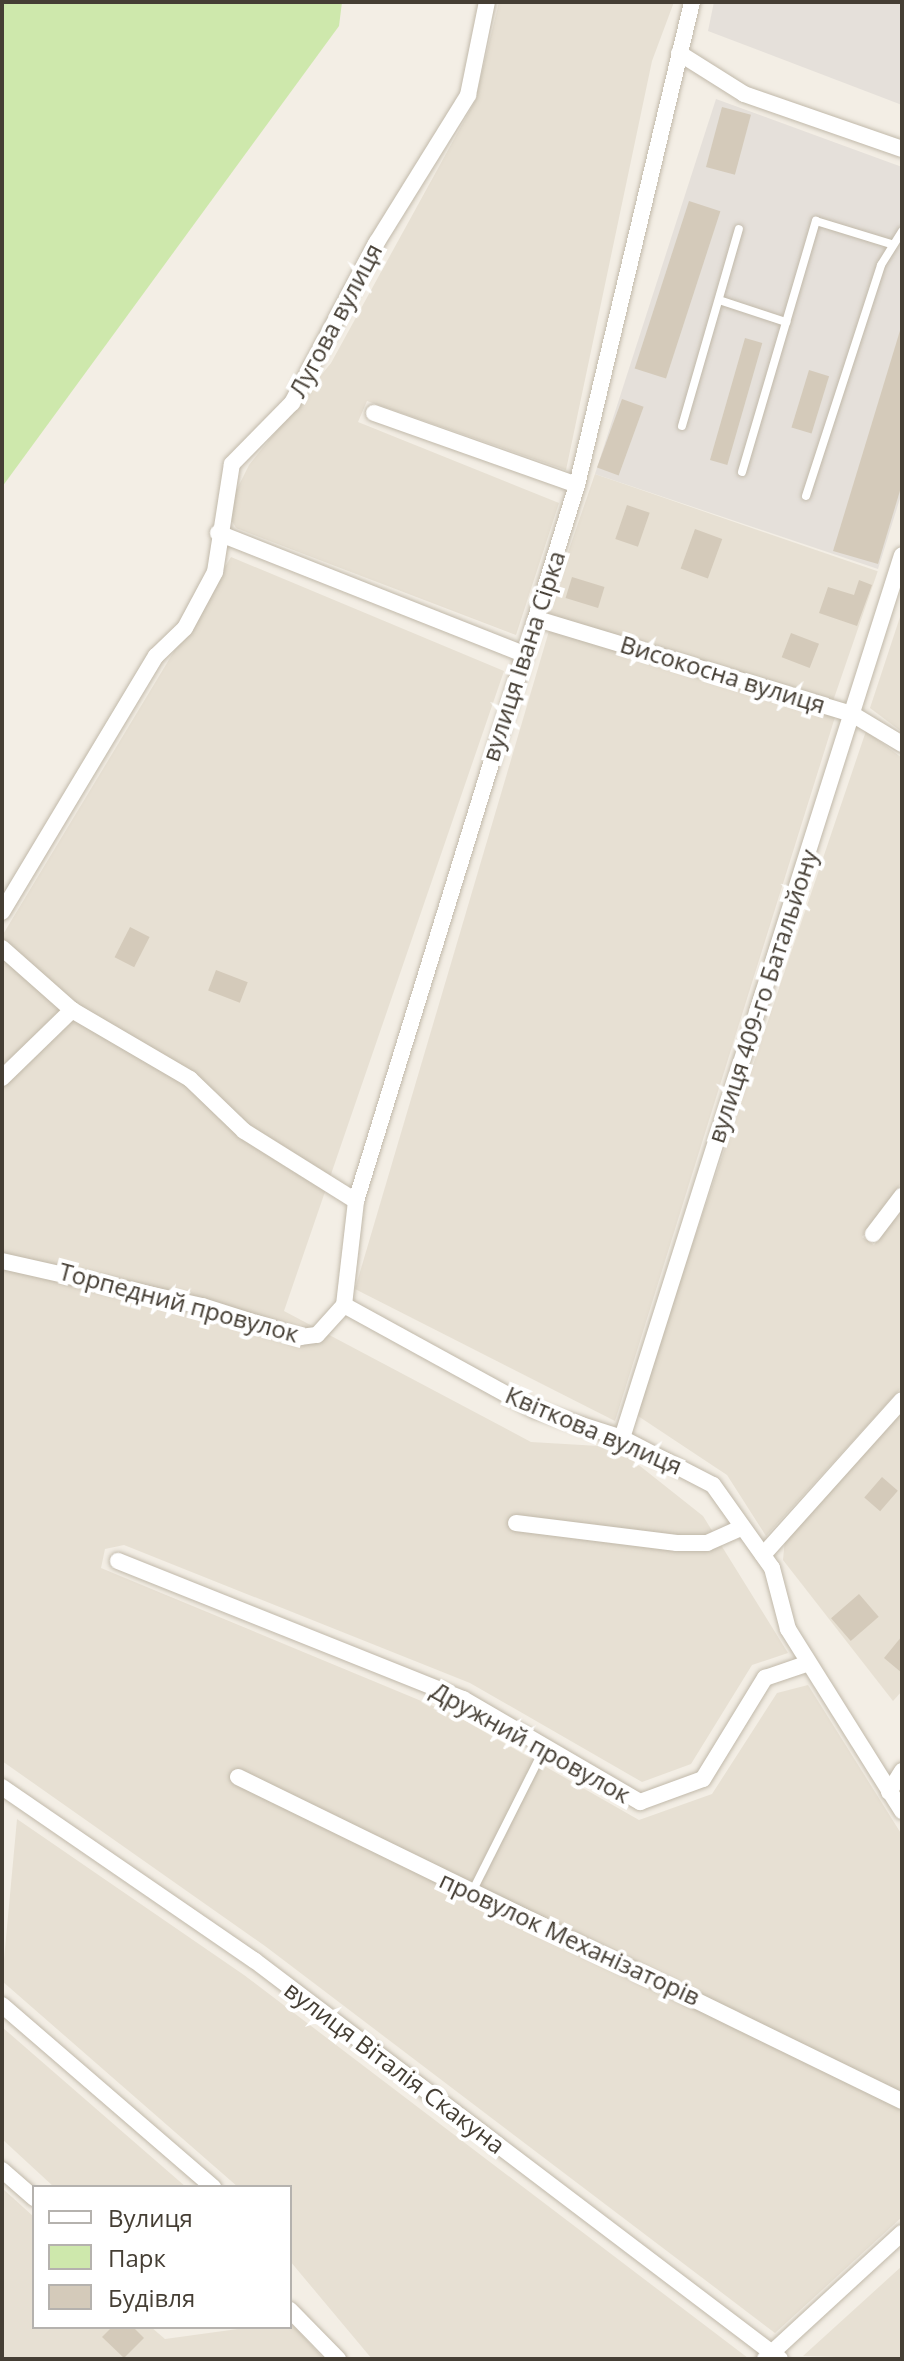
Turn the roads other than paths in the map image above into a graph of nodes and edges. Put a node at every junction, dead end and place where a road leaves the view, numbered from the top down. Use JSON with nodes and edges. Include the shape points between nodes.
{"nodes":[{"id":1,"x":487,"y":2,"type":"edge"},
{"id":2,"x":692,"y":2,"type":"edge"},
{"id":3,"x":679,"y":53,"type":"junction"},
{"id":4,"x":902,"y":149,"type":"edge"},
{"id":5,"x":739,"y":229,"type":"dead end"},
{"id":6,"x":902,"y":231,"type":"edge"},
{"id":7,"x":891,"y":244,"type":"junction"},
{"id":8,"x":719,"y":300,"type":"junction"},
{"id":9,"x":786,"y":322,"type":"junction"},
{"id":10,"x":374,"y":413,"type":"dead end"},
{"id":11,"x":682,"y":426,"type":"dead end"},
{"id":12,"x":742,"y":472,"type":"dead end"},
{"id":13,"x":577,"y":485,"type":"junction"},
{"id":14,"x":806,"y":496,"type":"dead end"},
{"id":15,"x":218,"y":533,"type":"junction"},
{"id":16,"x":902,"y":555,"type":"edge"},
{"id":17,"x":537,"y":619,"type":"junction"},
{"id":18,"x":521,"y":653,"type":"junction"},
{"id":19,"x":852,"y":714,"type":"junction"},
{"id":20,"x":902,"y":744,"type":"edge"},
{"id":21,"x":2,"y":912,"type":"edge"},
{"id":22,"x":2,"y":948,"type":"edge"},
{"id":23,"x":72,"y":1010,"type":"junction"},
{"id":24,"x":2,"y":1078,"type":"edge"},
{"id":25,"x":902,"y":1196,"type":"edge"},
{"id":26,"x":356,"y":1201,"type":"junction"},
{"id":27,"x":873,"y":1234,"type":"dead end"},
{"id":28,"x":2,"y":1261,"type":"edge"},
{"id":29,"x":344,"y":1305,"type":"junction"},
{"id":30,"x":902,"y":1400,"type":"edge"},
{"id":31,"x":622,"y":1438,"type":"junction"},
{"id":32,"x":516,"y":1523,"type":"dead end"},
{"id":33,"x":743,"y":1527,"type":"junction"},
{"id":34,"x":763,"y":1555,"type":"junction"},
{"id":35,"x":118,"y":1561,"type":"dead end"},
{"id":36,"x":809,"y":1663,"type":"junction"},
{"id":37,"x":545,"y":1747,"type":"junction"},
{"id":38,"x":902,"y":1771,"type":"edge"},
{"id":39,"x":238,"y":1777,"type":"dead end"},
{"id":40,"x":2,"y":1787,"type":"edge"},
{"id":41,"x":889,"y":1792,"type":"junction"},
{"id":42,"x":2,"y":1795,"type":"edge"},
{"id":43,"x":902,"y":1811,"type":"edge"},
{"id":44,"x":472,"y":1893,"type":"junction"},
{"id":45,"x":2,"y":2005,"type":"edge"},
{"id":46,"x":902,"y":2101,"type":"edge"},
{"id":47,"x":2,"y":2170,"type":"edge"},
{"id":48,"x":211,"y":2185,"type":"edge"},
{"id":49,"x":32,"y":2196,"type":"edge"},
{"id":50,"x":902,"y":2233,"type":"edge"},
{"id":51,"x":292,"y":2312,"type":"edge"},
{"id":52,"x":772,"y":2357,"type":"edge"},
{"id":53,"x":338,"y":2359,"type":"edge"}],
"edges":[{"from":1,"to":15,"type":"street","name":"Лугова вулиця","via":[[468,95],[377,242],[292,403],[232,464]]},
{"from":2,"to":3,"type":"street","name":"вулиця Івана Сірка"},
{"from":3,"to":4,"type":"street","via":[[744,94]]},
{"from":3,"to":13,"type":"street","name":"вулиця Івана Сірка"},
{"from":5,"to":8,"type":"lane"},
{"from":6,"to":7,"type":"lane"},
{"from":7,"to":9,"type":"lane","via":[[816,221]]},
{"from":7,"to":14,"type":"lane"},
{"from":8,"to":9,"type":"lane"},
{"from":8,"to":11,"type":"lane"},
{"from":9,"to":12,"type":"lane"},
{"from":10,"to":13,"type":"street"},
{"from":13,"to":17,"type":"street","name":"вулиця Івана Сірка"},
{"from":15,"to":18,"type":"street"},
{"from":15,"to":21,"type":"street","name":"Лугова вулиця","via":[[215,572],[185,628],[156,656]]},
{"from":16,"to":19,"type":"street","name":"вулиця 409-го Батальйону"},
{"from":17,"to":18,"type":"street","name":"вулиця Івана Сірка"},
{"from":17,"to":19,"type":"street","name":"Високосна вулиця"},
{"from":18,"to":26,"type":"street","name":"вулиця Івана Сірка"},
{"from":19,"to":20,"type":"street","name":"Високосна вулиця"},
{"from":19,"to":31,"type":"street","name":"вулиця 409-го Батальйону"},
{"from":22,"to":23,"type":"street"},
{"from":23,"to":24,"type":"street"},
{"from":23,"to":26,"type":"street","via":[[190,1079],[244,1131]]},
{"from":25,"to":27,"type":"street"},
{"from":26,"to":29,"type":"street","name":"вулиця Івана Сірка"},
{"from":28,"to":29,"type":"street","name":"Торпедний провулок","via":[[202,1306],[300,1337],[317,1335]]},
{"from":29,"to":31,"type":"street","name":"Квіткова вулиця","via":[[535,1410]]},
{"from":30,"to":34,"type":"street"},
{"from":31,"to":33,"type":"street","name":"Квіткова вулиця","via":[[702,1476]]},
{"from":32,"to":33,"type":"street","via":[[707,1543]]},
{"from":33,"to":34,"type":"street","name":"Квіткова вулиця"},
{"from":34,"to":36,"type":"street","name":"Квіткова вулиця","via":[[788,1629]]},
{"from":35,"to":37,"type":"street","name":"Дружний провулок","via":[[463,1699]]},
{"from":36,"to":37,"type":"street","name":"Дружний провулок","via":[[765,1678],[703,1779],[640,1802]]},
{"from":36,"to":41,"type":"street","name":"Квіткова вулиця"},
{"from":37,"to":44,"type":"lane"},
{"from":38,"to":41,"type":"street"},
{"from":39,"to":44,"type":"street","name":"провулок Механізаторів"},
{"from":40,"to":42,"type":"street"},
{"from":40,"to":52,"type":"street","name":"вулиця Віталія Скакуна","via":[[254,1960]]},
{"from":41,"to":43,"type":"street","name":"Квіткова вулиця"},
{"from":44,"to":46,"type":"street","name":"провулок Механізаторів"},
{"from":45,"to":48,"type":"street"},
{"from":47,"to":49,"type":"street"},
{"from":50,"to":52,"type":"street"},
{"from":51,"to":53,"type":"street"}]}
